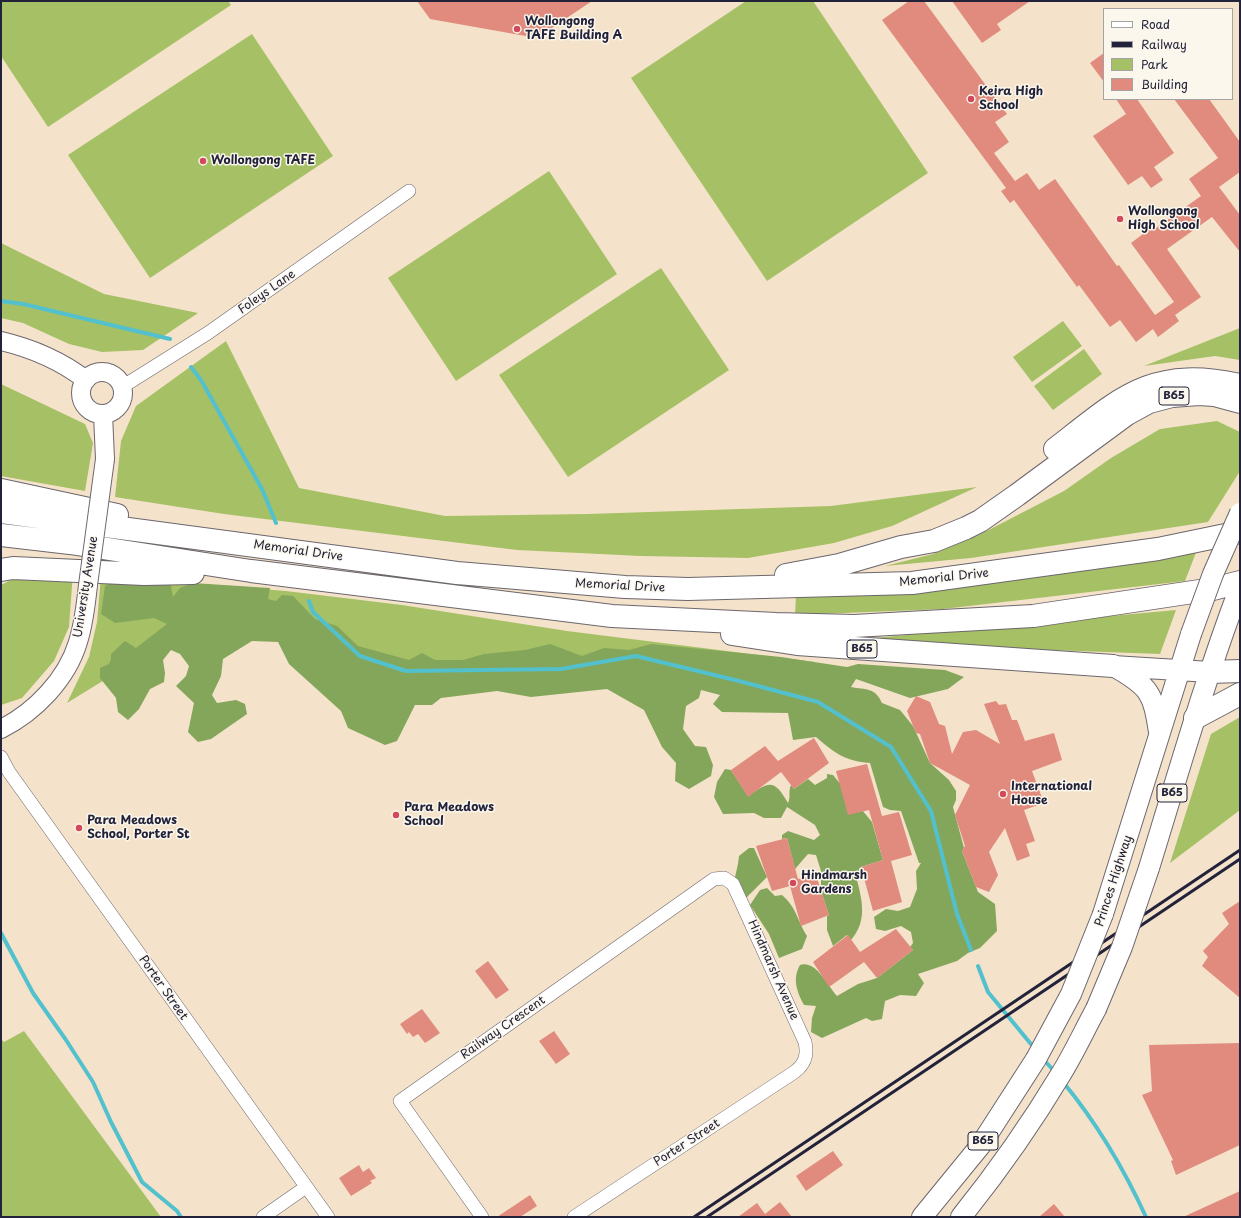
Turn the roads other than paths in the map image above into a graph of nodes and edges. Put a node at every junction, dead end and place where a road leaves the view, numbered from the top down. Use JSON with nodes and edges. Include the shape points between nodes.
{"nodes":[{"id":1,"x":409,"y":191,"type":"dead end"},
{"id":2,"x":2,"y":342,"type":"edge"},
{"id":3,"x":86,"y":380,"type":"junction"},
{"id":4,"x":1240,"y":385,"type":"edge"},
{"id":5,"x":122,"y":386,"type":"junction"},
{"id":6,"x":1240,"y":402,"type":"edge"},
{"id":7,"x":102,"y":414,"type":"junction"},
{"id":8,"x":1,"y":490,"type":"edge"},
{"id":9,"x":1,"y":512,"type":"edge"},
{"id":10,"x":1240,"y":513,"type":"edge"},
{"id":11,"x":1240,"y":532,"type":"edge"},
{"id":12,"x":1,"y":535,"type":"edge"},
{"id":13,"x":255,"y":546,"type":"junction"},
{"id":14,"x":901,"y":547,"type":"junction"},
{"id":15,"x":1,"y":570,"type":"edge"},
{"id":16,"x":251,"y":572,"type":"junction"},
{"id":17,"x":1240,"y":582,"type":"edge"},
{"id":18,"x":1240,"y":587,"type":"edge"},
{"id":19,"x":688,"y":589,"type":"junction"},
{"id":20,"x":612,"y":616,"type":"junction"},
{"id":21,"x":1113,"y":666,"type":"junction"},
{"id":22,"x":1180,"y":670,"type":"junction"},
{"id":23,"x":1240,"y":671,"type":"edge"},
{"id":24,"x":1210,"y":672,"type":"junction"},
{"id":25,"x":1240,"y":694,"type":"edge"},
{"id":26,"x":1195,"y":718,"type":"junction"},
{"id":27,"x":1,"y":729,"type":"edge"},
{"id":28,"x":1160,"y":734,"type":"junction"},
{"id":29,"x":1,"y":757,"type":"edge"},
{"id":30,"x":724,"y":878,"type":"joint"},
{"id":31,"x":800,"y":1068,"type":"joint"},
{"id":32,"x":306,"y":1187,"type":"junction"},
{"id":33,"x":263,"y":1217,"type":"edge"},
{"id":34,"x":328,"y":1217,"type":"edge"},
{"id":35,"x":482,"y":1217,"type":"edge"},
{"id":36,"x":574,"y":1217,"type":"edge"},
{"id":37,"x":922,"y":1217,"type":"edge"},
{"id":38,"x":961,"y":1217,"type":"edge"}],
"edges":[{"from":1,"to":5,"type":"street","name":"Foleys Lane","via":[[208,333]]},
{"from":2,"to":3,"type":"main road","via":[[35,352],[72,370]]},
{"from":3,"to":5,"type":"main road","via":[[103,372],[114,376]]},
{"from":3,"to":7,"type":"main road","via":[[81,393],[85,406]]},
{"from":4,"to":14,"type":"highway","via":[[1216,380],[1182,379],[1164,381],[1136,391],[1099,414],[971,509]]},
{"from":5,"to":7,"type":"main road","via":[[123,393],[119,405],[109,413]]},
{"from":6,"to":14,"type":"highway","number":"B65","via":[[1199,394],[1172,396],[1149,402],[1114,423],[980,521],[934,541]]},
{"from":7,"to":27,"type":"main road","name":"University Avenue","bridge":true,"via":[[105,459],[78,641],[65,671],[51,689],[41,700]]},
{"from":8,"to":13,"type":"highway"},
{"from":9,"to":13,"type":"highway","name":"Memorial Drive"},
{"from":10,"to":22,"type":"main road","name":"Princes Highway","number":"B65","bridge":true,"via":[[1213,574]]},
{"from":11,"to":19,"type":"highway","name":"Memorial Drive","via":[[1158,549],[912,583]]},
{"from":12,"to":16,"type":"highway","via":[[70,543]]},
{"from":13,"to":19,"type":"highway","name":"Memorial Drive","via":[[464,574],[625,587]]},
{"from":14,"to":19,"type":"highway","number":"B65","via":[[801,573]]},
{"from":15,"to":16,"type":"highway","via":[[14,568],[144,574]]},
{"from":16,"to":20,"type":"highway"},
{"from":17,"to":20,"type":"highway","via":[[1198,591],[1033,616],[936,623],[854,626]]},
{"from":18,"to":24,"type":"main road"},
{"from":20,"to":21,"type":"highway","number":"B65","via":[[797,644]]},
{"from":21,"to":22,"type":"main road","number":"B65"},
{"from":21,"to":28,"type":"main road","via":[[1133,677],[1149,693],[1155,707]]},
{"from":22,"to":24,"type":"main road","number":"B65"},
{"from":22,"to":28,"type":"main road","name":"Princes Highway","number":"B65"},
{"from":23,"to":24,"type":"highway","number":"B65"},
{"from":24,"to":26,"type":"main road"},
{"from":25,"to":26,"type":"highway"},
{"from":26,"to":38,"type":"main road","number":"B65","bridge":true,"via":[[1149,868],[1122,947],[1096,1009],[1040,1108],[998,1170]]},
{"from":28,"to":37,"type":"main road","name":"Princes Highway","number":"B65","bridge":true,"via":[[1103,914],[1071,994],[1036,1059],[980,1146]]},
{"from":29,"to":32,"type":"street","name":"Porter Street","via":[[9,772]]},
{"from":30,"to":31,"type":"street","name":"Hindmarsh Avenue","via":[[733,884],[805,1042],[806,1054]]},
{"from":30,"to":35,"type":"street","name":"Railway Crescent","via":[[714,879],[400,1101]]},
{"from":31,"to":36,"type":"street","name":"Porter Street"},
{"from":32,"to":33,"type":"street"},
{"from":32,"to":34,"type":"street","name":"Porter Street"}]}
